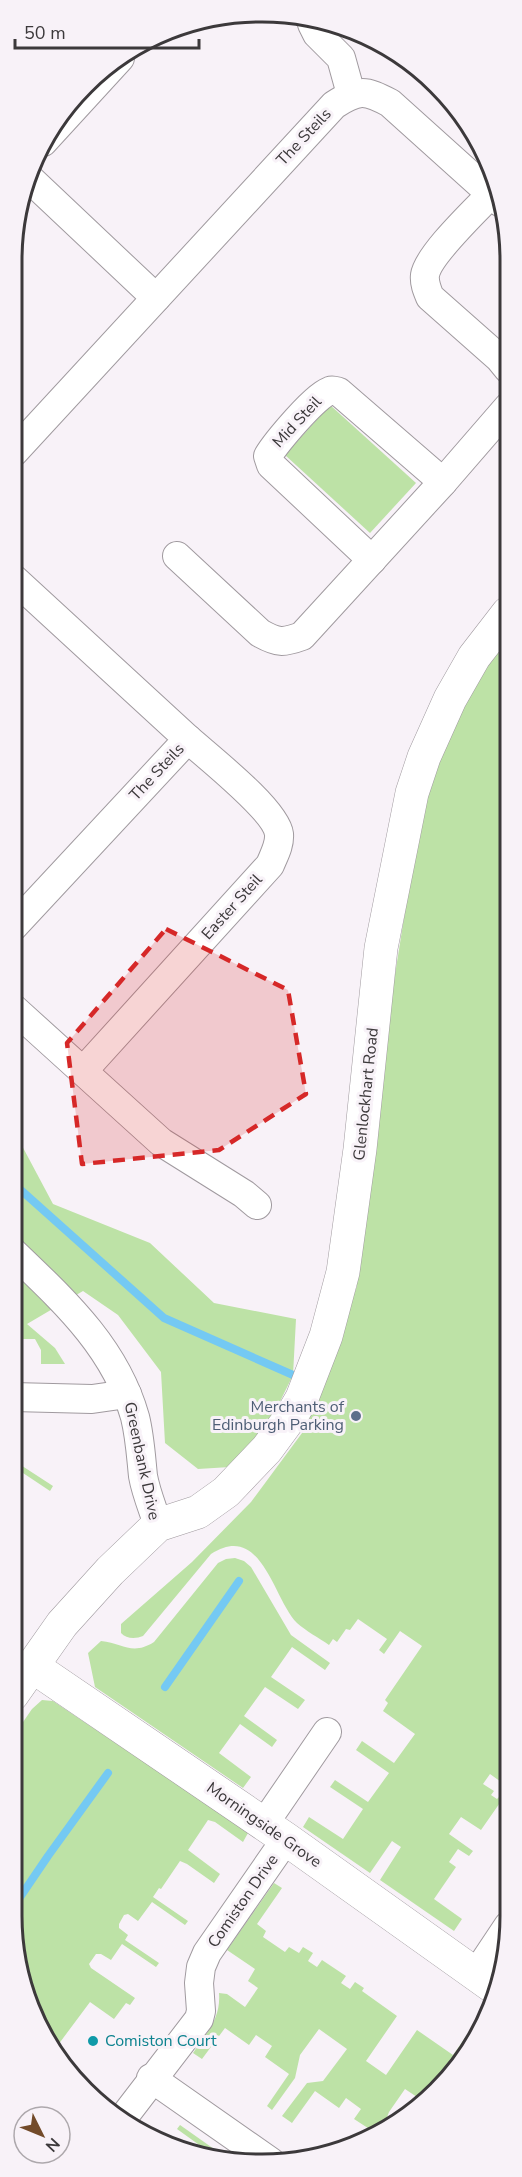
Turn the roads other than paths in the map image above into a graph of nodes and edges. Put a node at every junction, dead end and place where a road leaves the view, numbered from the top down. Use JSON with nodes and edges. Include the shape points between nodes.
{"nodes":[{"id":1,"x":314,"y":29,"type":"edge"},
{"id":2,"x":351,"y":94,"type":"junction"},
{"id":3,"x":35,"y":185,"type":"edge"},
{"id":4,"x":489,"y":193,"type":"edge"},
{"id":5,"x":492,"y":201,"type":"edge"},
{"id":6,"x":156,"y":298,"type":"junction"},
{"id":7,"x":500,"y":359,"type":"edge"},
{"id":8,"x":500,"y":416,"type":"edge"},
{"id":9,"x":22,"y":443,"type":"edge"},
{"id":10,"x":443,"y":482,"type":"junction"},
{"id":11,"x":177,"y":556,"type":"dead end"},
{"id":12,"x":372,"y":560,"type":"junction"},
{"id":13,"x":22,"y":586,"type":"edge"},
{"id":14,"x":500,"y":623,"type":"edge"},
{"id":15,"x":188,"y":739,"type":"junction"},
{"id":16,"x":22,"y":917,"type":"edge"},
{"id":17,"x":22,"y":1016,"type":"edge"},
{"id":18,"x":83,"y":1071,"type":"junction"},
{"id":19,"x":257,"y":1206,"type":"dead end"},
{"id":20,"x":22,"y":1261,"type":"edge"},
{"id":21,"x":127,"y":1394,"type":"junction"},
{"id":22,"x":22,"y":1397,"type":"edge"},
{"id":23,"x":158,"y":1525,"type":"junction"},
{"id":24,"x":32,"y":1666,"type":"junction"},
{"id":25,"x":22,"y":1680,"type":"edge"},
{"id":26,"x":327,"y":1732,"type":"dead end"},
{"id":27,"x":275,"y":1832,"type":"junction"},
{"id":28,"x":496,"y":1955,"type":"edge"},
{"id":29,"x":485,"y":1981,"type":"edge"},
{"id":30,"x":151,"y":2078,"type":"junction"},
{"id":31,"x":127,"y":2113,"type":"edge"},
{"id":32,"x":260,"y":2154,"type":"edge"}],
"edges":[{"from":1,"to":2,"type":"street","via":[[341,58]]},
{"from":2,"to":4,"type":"street","via":[[372,93],[390,103]]},
{"from":2,"to":6,"type":"street","name":"The Steils","via":[[334,105]]},
{"from":3,"to":6,"type":"street"},
{"from":5,"to":7,"type":"street","via":[[432,258],[425,274],[425,287],[430,297]]},
{"from":6,"to":9,"type":"street","name":"The Steils"},
{"from":8,"to":10,"type":"street"},
{"from":10,"to":12,"type":"street"},
{"from":10,"to":12,"type":"street","name":"Mid Steil","via":[[339,392],[330,390],[320,395],[297,420],[268,456],[271,465]]},
{"from":11,"to":12,"type":"street","via":[[260,633],[287,642],[302,636]]},
{"from":13,"to":15,"type":"street","name":"The Steils"},
{"from":14,"to":23,"type":"street","name":"Glenlockhart Road","via":[[474,657],[450,699],[412,793],[381,948],[343,1272],[334,1311],[309,1381],[280,1432],[241,1477],[198,1512]]},
{"from":15,"to":16,"type":"street","name":"The Steils"},
{"from":15,"to":18,"type":"street","name":"Easter Steil","via":[[267,810],[279,833],[277,849],[270,865]]},
{"from":17,"to":18,"type":"street"},
{"from":18,"to":19,"type":"street","via":[[161,1142]]},
{"from":20,"to":21,"type":"street","name":"Greenbank Drive","via":[[80,1317],[110,1358]]},
{"from":21,"to":22,"type":"street","via":[[99,1398]]},
{"from":21,"to":23,"type":"street","name":"Greenbank Drive","via":[[136,1421],[144,1479]]},
{"from":23,"to":24,"type":"street","name":"Greenbank Drive","via":[[75,1608]]},
{"from":24,"to":25,"type":"street","name":"Greenbank Drive"},
{"from":24,"to":27,"type":"street","name":"Morningside Grove"},
{"from":26,"to":27,"type":"street","name":"Comiston Drive"},
{"from":27,"to":29,"type":"street","name":"Morningside Grove"},
{"from":27,"to":30,"type":"street","name":"Comiston Drive","via":[[201,1967],[199,2019]]},
{"from":28,"to":29,"type":"street"},
{"from":30,"to":31,"type":"street","name":"Comiston Drive"},
{"from":30,"to":32,"type":"street"}]}
